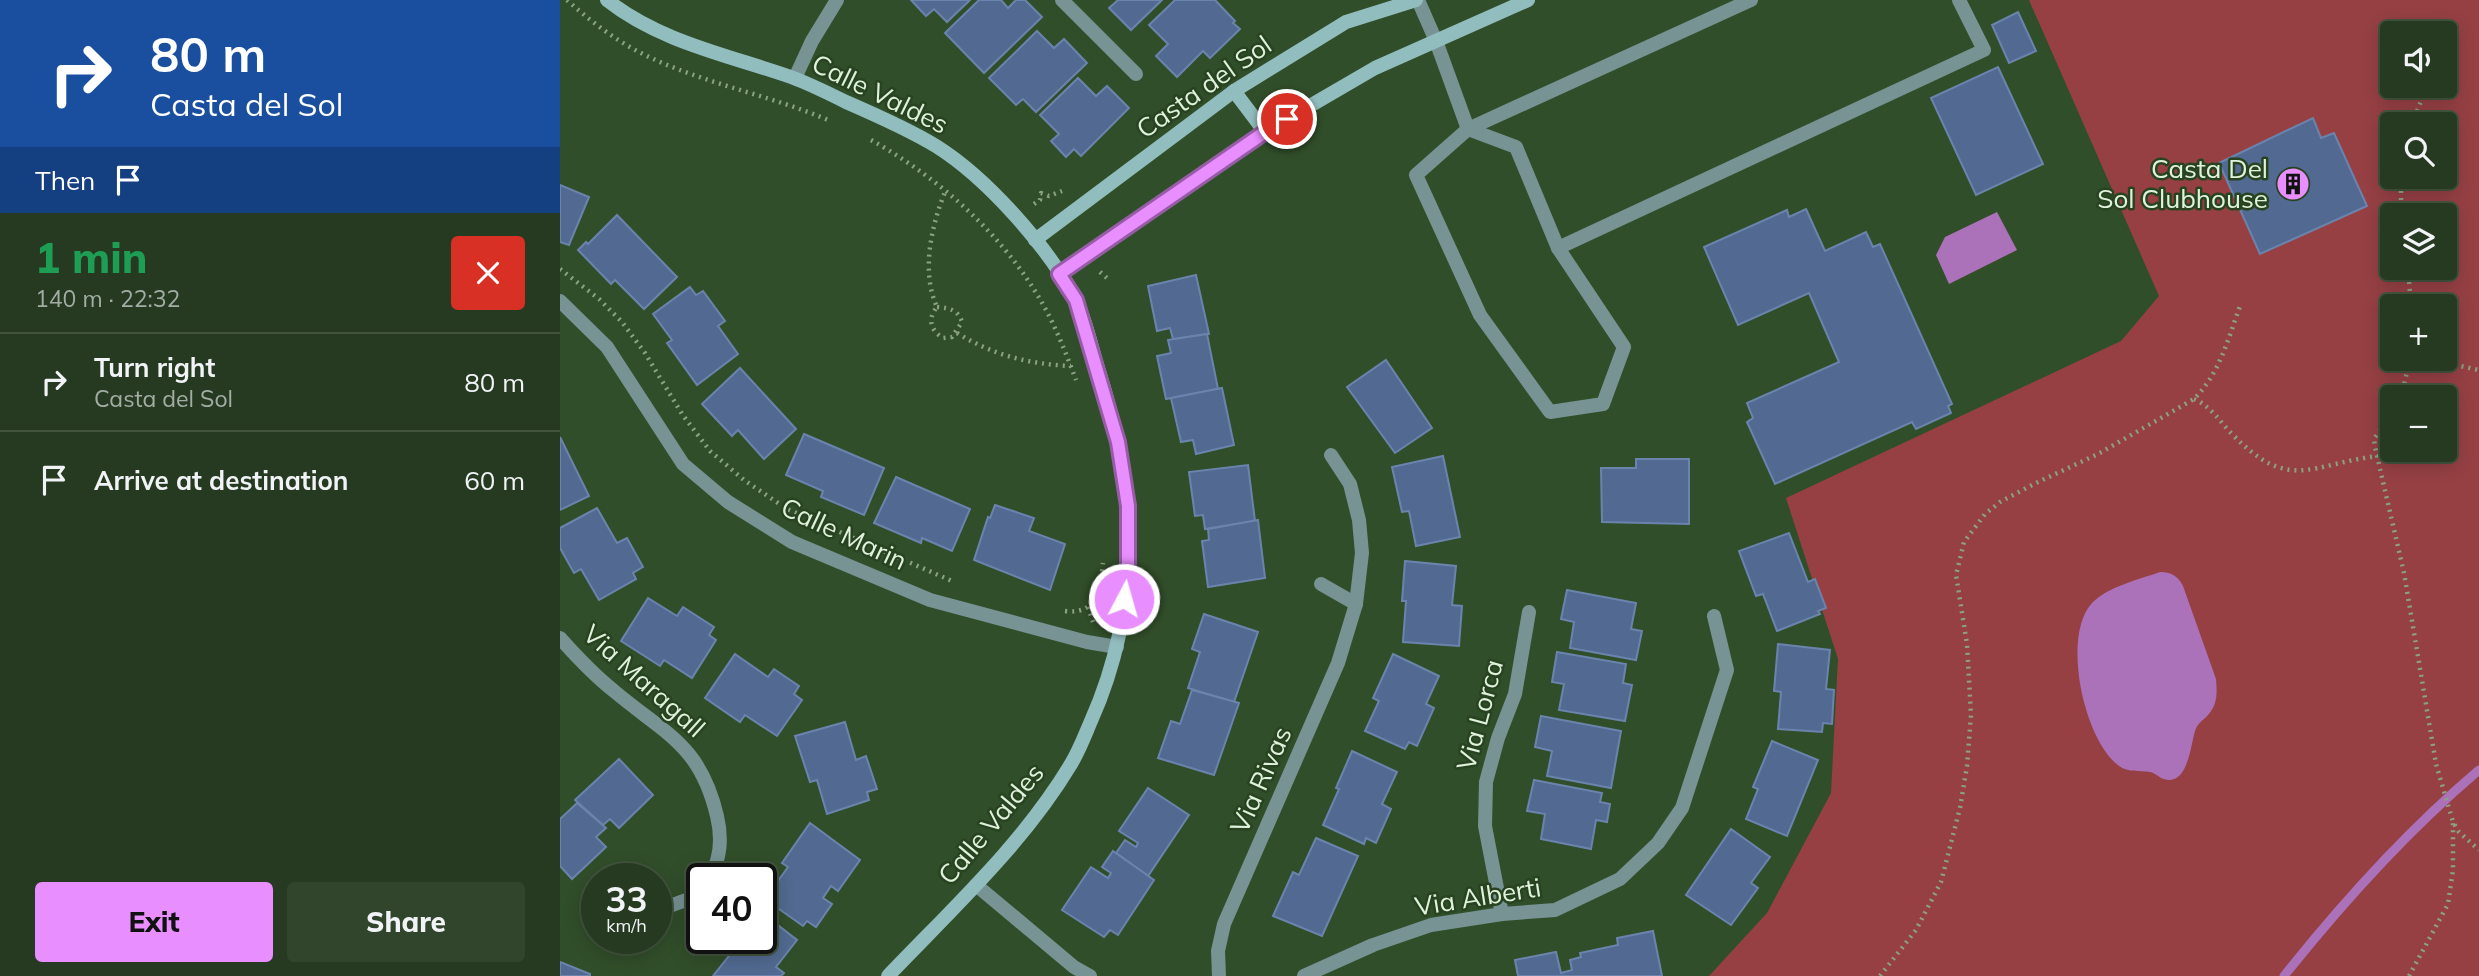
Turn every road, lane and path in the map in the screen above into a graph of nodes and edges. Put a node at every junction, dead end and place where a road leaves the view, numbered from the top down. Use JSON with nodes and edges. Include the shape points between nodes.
{"nodes":[{"id":1,"x":567,"y":0,"type":"edge"},
{"id":2,"x":607,"y":0,"type":"edge"},
{"id":3,"x":837,"y":0,"type":"edge"},
{"id":4,"x":1062,"y":0,"type":"edge"},
{"id":5,"x":1417,"y":0,"type":"edge"},
{"id":6,"x":1528,"y":0,"type":"edge"},
{"id":7,"x":1751,"y":0,"type":"edge"},
{"id":8,"x":1959,"y":0,"type":"edge"},
{"id":9,"x":1436,"y":41,"type":"junction"},
{"id":10,"x":1136,"y":74,"type":"dead end"},
{"id":11,"x":795,"y":78,"type":"junction"},
{"id":12,"x":1234,"y":91,"type":"junction"},
{"id":13,"x":839,"y":125,"type":"dead end"},
{"id":14,"x":1468,"y":129,"type":"junction"},
{"id":15,"x":1265,"y":132,"type":"junction"},
{"id":16,"x":861,"y":134,"type":"dead end"},
{"id":17,"x":945,"y":192,"type":"junction"},
{"id":18,"x":1035,"y":240,"type":"junction"},
{"id":19,"x":1558,"y":248,"type":"junction"},
{"id":20,"x":560,"y":269,"type":"edge"},
{"id":21,"x":1059,"y":274,"type":"junction"},
{"id":22,"x":560,"y":301,"type":"edge"},
{"id":23,"x":2240,"y":306,"type":"dead end"},
{"id":24,"x":937,"y":307,"type":"junction"},
{"id":25,"x":957,"y":332,"type":"junction"},
{"id":26,"x":2457,"y":365,"type":"edge"},
{"id":27,"x":1071,"y":366,"type":"junction"},
{"id":28,"x":2479,"y":370,"type":"edge"},
{"id":29,"x":1079,"y":387,"type":"dead end"},
{"id":30,"x":2194,"y":399,"type":"junction"},
{"id":31,"x":2380,"y":430,"type":"edge"},
{"id":32,"x":1331,"y":455,"type":"dead end"},
{"id":33,"x":2378,"y":456,"type":"junction"},
{"id":34,"x":1104,"y":561,"type":"dead end"},
{"id":35,"x":953,"y":582,"type":"dead end"},
{"id":36,"x":1321,"y":584,"type":"dead end"},
{"id":37,"x":1356,"y":604,"type":"junction"},
{"id":38,"x":1056,"y":609,"type":"dead end"},
{"id":39,"x":1529,"y":612,"type":"dead end"},
{"id":40,"x":1714,"y":616,"type":"dead end"},
{"id":41,"x":560,"y":638,"type":"edge"},
{"id":42,"x":1117,"y":647,"type":"junction"},
{"id":43,"x":2453,"y":822,"type":"junction"},
{"id":44,"x":2479,"y":850,"type":"edge"},
{"id":45,"x":717,"y":863,"type":"edge"},
{"id":46,"x":976,"y":885,"type":"junction"},
{"id":47,"x":1502,"y":914,"type":"junction"},
{"id":48,"x":1311,"y":974,"type":"edge"},
{"id":49,"x":888,"y":976,"type":"edge"},
{"id":50,"x":1090,"y":976,"type":"edge"},
{"id":51,"x":1219,"y":976,"type":"edge"},
{"id":52,"x":1880,"y":976,"type":"edge"},
{"id":53,"x":2409,"y":976,"type":"edge"}],
"edges":[{"from":1,"to":13,"type":"path","via":[[640,53]]},
{"from":2,"to":11,"type":"street","name":"Calle Valdes","via":[[672,39]]},
{"from":3,"to":11,"type":"street"},
{"from":4,"to":10,"type":"street"},
{"from":5,"to":9,"type":"street"},
{"from":5,"to":12,"type":"street","name":"Casta del Sol","via":[[1346,22]]},
{"from":6,"to":9,"type":"street"},
{"from":7,"to":14,"type":"street"},
{"from":8,"to":19,"type":"street","via":[[1984,50]]},
{"from":9,"to":14,"type":"street"},
{"from":9,"to":15,"type":"street","via":[[1375,68]]},
{"from":11,"to":18,"type":"street","name":"Calle Valdes","via":[[937,146],[999,200]]},
{"from":12,"to":15,"type":"street"},
{"from":12,"to":18,"type":"street","name":"Casta del Sol"},
{"from":14,"to":19,"type":"street","via":[[1516,147]]},
{"from":14,"to":19,"type":"street","via":[[1416,175],[1480,315],[1550,412],[1603,404],[1624,346]]},
{"from":15,"to":21,"type":"street"},
{"from":16,"to":17,"type":"path","via":[[905,159]]},
{"from":17,"to":24,"type":"path","via":[[934,219],[930,260]]},
{"from":17,"to":27,"type":"path","via":[[966,207],[1038,295]]},
{"from":18,"to":21,"type":"street","name":"Calle Valdes"},
{"from":20,"to":35,"type":"path","via":[[622,322],[710,451],[744,480],[787,509]]},
{"from":21,"to":42,"type":"street","name":"Calle Valdes","via":[[1076,300],[1118,442],[1128,506],[1128,575]]},
{"from":22,"to":42,"type":"street","name":"Calle Marin","via":[[607,347],[683,464],[728,502],[792,542],[930,600]]},
{"from":23,"to":30,"type":"path","via":[[2220,362]]},
{"from":24,"to":25,"type":"path","via":[[960,315]]},
{"from":24,"to":25,"type":"path","via":[[931,326],[934,333],[943,338]]},
{"from":25,"to":27,"type":"path","via":[[1016,360]]},
{"from":26,"to":28,"type":"path"},
{"from":27,"to":29,"type":"path"},
{"from":30,"to":33,"type":"path","via":[[2210,408],[2236,439],[2272,466],[2309,470]]},
{"from":30,"to":52,"type":"path","via":[[2098,454],[2000,502],[1964,542],[1956,575],[1967,644],[1971,715],[1961,808],[1941,882],[1916,930]]},
{"from":31,"to":33,"type":"path","via":[[2374,439]]},
{"from":32,"to":37,"type":"street","name":"Via Rivas","via":[[1350,484],[1359,520],[1362,553]]},
{"from":33,"to":43,"type":"path","via":[[2404,573],[2429,730]]},
{"from":34,"to":38,"type":"path","via":[[1099,595],[1088,607],[1069,612]]},
{"from":36,"to":37,"type":"street"},
{"from":37,"to":51,"type":"street","name":"Via Rivas","via":[[1338,663],[1224,923]]},
{"from":39,"to":47,"type":"street","name":"Via Lorca","via":[[1515,694],[1486,782],[1485,826]]},
{"from":40,"to":47,"type":"street","name":"Via Alberti","via":[[1727,670],[1682,808],[1658,843],[1620,878],[1555,910]]},
{"from":41,"to":45,"type":"street","name":"Via Maragall","via":[[613,691],[668,731],[694,760],[712,795],[721,833]]},
{"from":42,"to":46,"type":"street","name":"Calle Valdes","via":[[1073,761],[1033,821]]},
{"from":43,"to":44,"type":"path"},
{"from":43,"to":53,"type":"path","via":[[2448,904]]},
{"from":46,"to":49,"type":"street","name":"Calle Valdes"},
{"from":46,"to":50,"type":"street"},
{"from":47,"to":48,"type":"street","name":"Via Alberti","via":[[1431,925],[1373,944]]}]}
